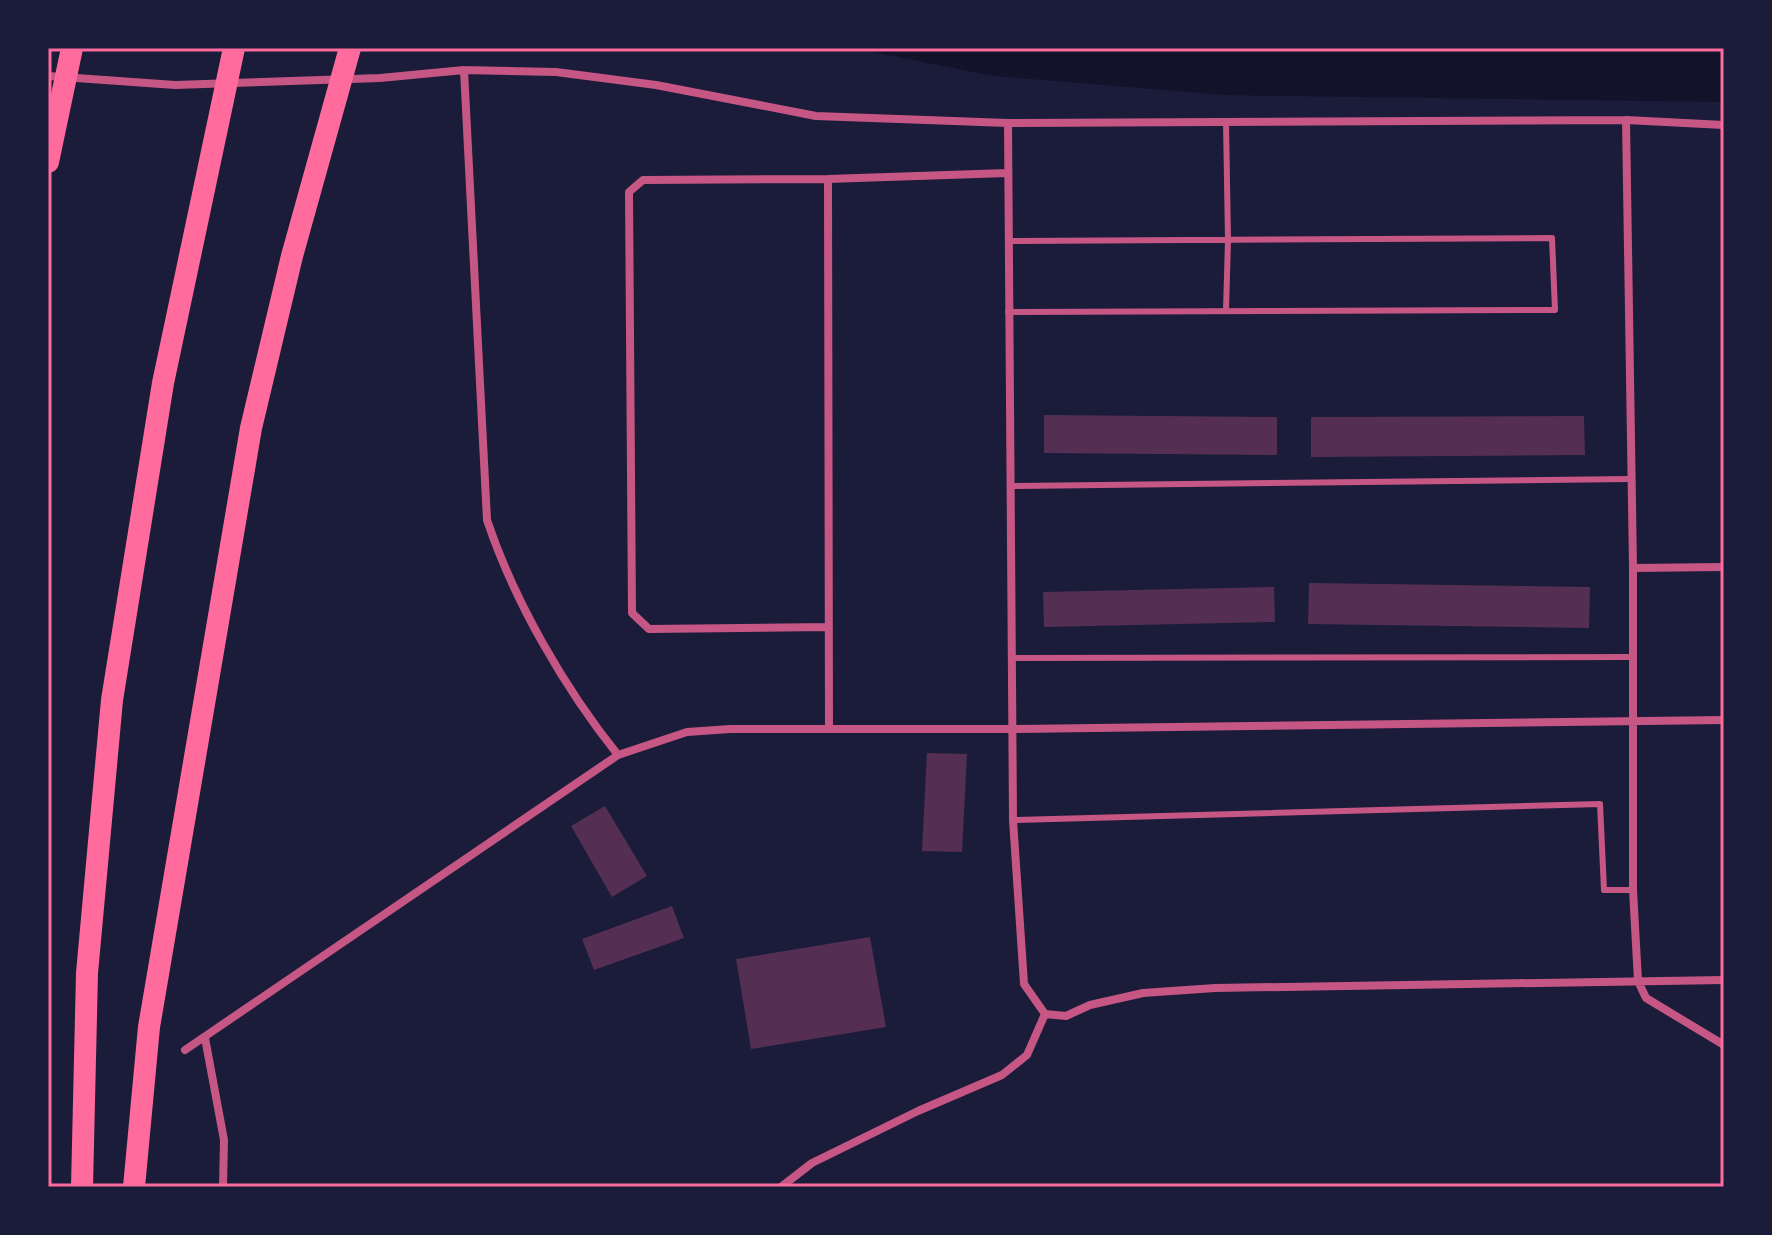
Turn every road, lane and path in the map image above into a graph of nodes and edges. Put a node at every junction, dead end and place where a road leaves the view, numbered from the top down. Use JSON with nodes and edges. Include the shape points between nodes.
{"nodes":[{"id":1,"x":234,"y":48,"type":"edge"},
{"id":2,"x":345,"y":63,"type":"edge"},
{"id":3,"x":63,"y":65,"type":"edge"},
{"id":4,"x":464,"y":70,"type":"junction"},
{"id":5,"x":1626,"y":120,"type":"junction"},
{"id":6,"x":1226,"y":122,"type":"junction"},
{"id":7,"x":1008,"y":123,"type":"junction"},
{"id":8,"x":1724,"y":125,"type":"edge"},
{"id":9,"x":48,"y":162,"type":"edge"},
{"id":10,"x":1007,"y":173,"type":"junction"},
{"id":11,"x":828,"y":179,"type":"junction"},
{"id":12,"x":1228,"y":240,"type":"junction"},
{"id":13,"x":1008,"y":241,"type":"junction"},
{"id":14,"x":1226,"y":311,"type":"junction"},
{"id":15,"x":1008,"y":312,"type":"junction"},
{"id":16,"x":1631,"y":479,"type":"junction"},
{"id":17,"x":1010,"y":486,"type":"junction"},
{"id":18,"x":1724,"y":567,"type":"edge"},
{"id":19,"x":1633,"y":568,"type":"junction"},
{"id":20,"x":828,"y":627,"type":"junction"},
{"id":21,"x":1632,"y":657,"type":"junction"},
{"id":22,"x":1012,"y":658,"type":"junction"},
{"id":23,"x":1724,"y":720,"type":"edge"},
{"id":24,"x":1632,"y":722,"type":"junction"},
{"id":25,"x":829,"y":728,"type":"junction"},
{"id":26,"x":1013,"y":729,"type":"junction"},
{"id":27,"x":618,"y":755,"type":"junction"},
{"id":28,"x":1013,"y":820,"type":"junction"},
{"id":29,"x":1633,"y":890,"type":"junction"},
{"id":30,"x":1724,"y":980,"type":"edge"},
{"id":31,"x":1638,"y":981,"type":"junction"},
{"id":32,"x":1045,"y":1014,"type":"junction"},
{"id":33,"x":205,"y":1038,"type":"junction"},
{"id":34,"x":1724,"y":1045,"type":"edge"},
{"id":35,"x":185,"y":1050,"type":"dead end"},
{"id":36,"x":82,"y":1187,"type":"edge"},
{"id":37,"x":134,"y":1187,"type":"edge"},
{"id":38,"x":223,"y":1187,"type":"edge"},
{"id":39,"x":781,"y":1187,"type":"edge"}],
"edges":[{"from":1,"to":36,"type":"highway","via":[[163,383],[112,700],[87,973]]},
{"from":2,"to":3,"type":"street","via":[[175,85]]},
{"from":2,"to":4,"type":"street"},
{"from":2,"to":37,"type":"highway","via":[[251,428],[149,1027]]},
{"from":3,"to":9,"type":"highway"},
{"from":4,"to":7,"type":"street","via":[[570,74],[656,85],[816,116]]},
{"from":4,"to":27,"type":"street","via":[[487,520],[529,616],[590,721]]},
{"from":5,"to":6,"type":"street"},
{"from":5,"to":8,"type":"street"},
{"from":5,"to":16,"type":"street"},
{"from":6,"to":7,"type":"street"},
{"from":6,"to":12,"type":"lane"},
{"from":7,"to":10,"type":"street"},
{"from":10,"to":11,"type":"street"},
{"from":10,"to":13,"type":"street"},
{"from":11,"to":20,"type":"street"},
{"from":11,"to":20,"type":"street","via":[[643,180],[629,192],[632,613],[649,629]]},
{"from":12,"to":13,"type":"lane"},
{"from":12,"to":14,"type":"lane"},
{"from":12,"to":14,"type":"lane","via":[[1552,238],[1555,310]]},
{"from":13,"to":15,"type":"street"},
{"from":14,"to":15,"type":"lane"},
{"from":15,"to":17,"type":"street"},
{"from":16,"to":17,"type":"lane"},
{"from":16,"to":19,"type":"street"},
{"from":17,"to":22,"type":"street"},
{"from":18,"to":19,"type":"street"},
{"from":19,"to":21,"type":"street"},
{"from":20,"to":25,"type":"street"},
{"from":21,"to":22,"type":"lane"},
{"from":21,"to":24,"type":"street"},
{"from":22,"to":26,"type":"street"},
{"from":23,"to":24,"type":"street"},
{"from":24,"to":26,"type":"street"},
{"from":24,"to":29,"type":"street"},
{"from":25,"to":26,"type":"street"},
{"from":25,"to":27,"type":"street","via":[[687,732]]},
{"from":26,"to":28,"type":"street"},
{"from":27,"to":33,"type":"street"},
{"from":28,"to":29,"type":"lane","via":[[1600,804],[1604,890]]},
{"from":28,"to":32,"type":"street","via":[[1024,984]]},
{"from":29,"to":31,"type":"street"},
{"from":30,"to":31,"type":"street"},
{"from":31,"to":32,"type":"street","via":[[1215,988],[1143,993],[1066,1016]]},
{"from":31,"to":34,"type":"street","via":[[1646,998]]},
{"from":32,"to":39,"type":"street","via":[[1027,1055],[1002,1075],[812,1163]]},
{"from":33,"to":35,"type":"street"},
{"from":33,"to":38,"type":"street","via":[[224,1140]]}]}
